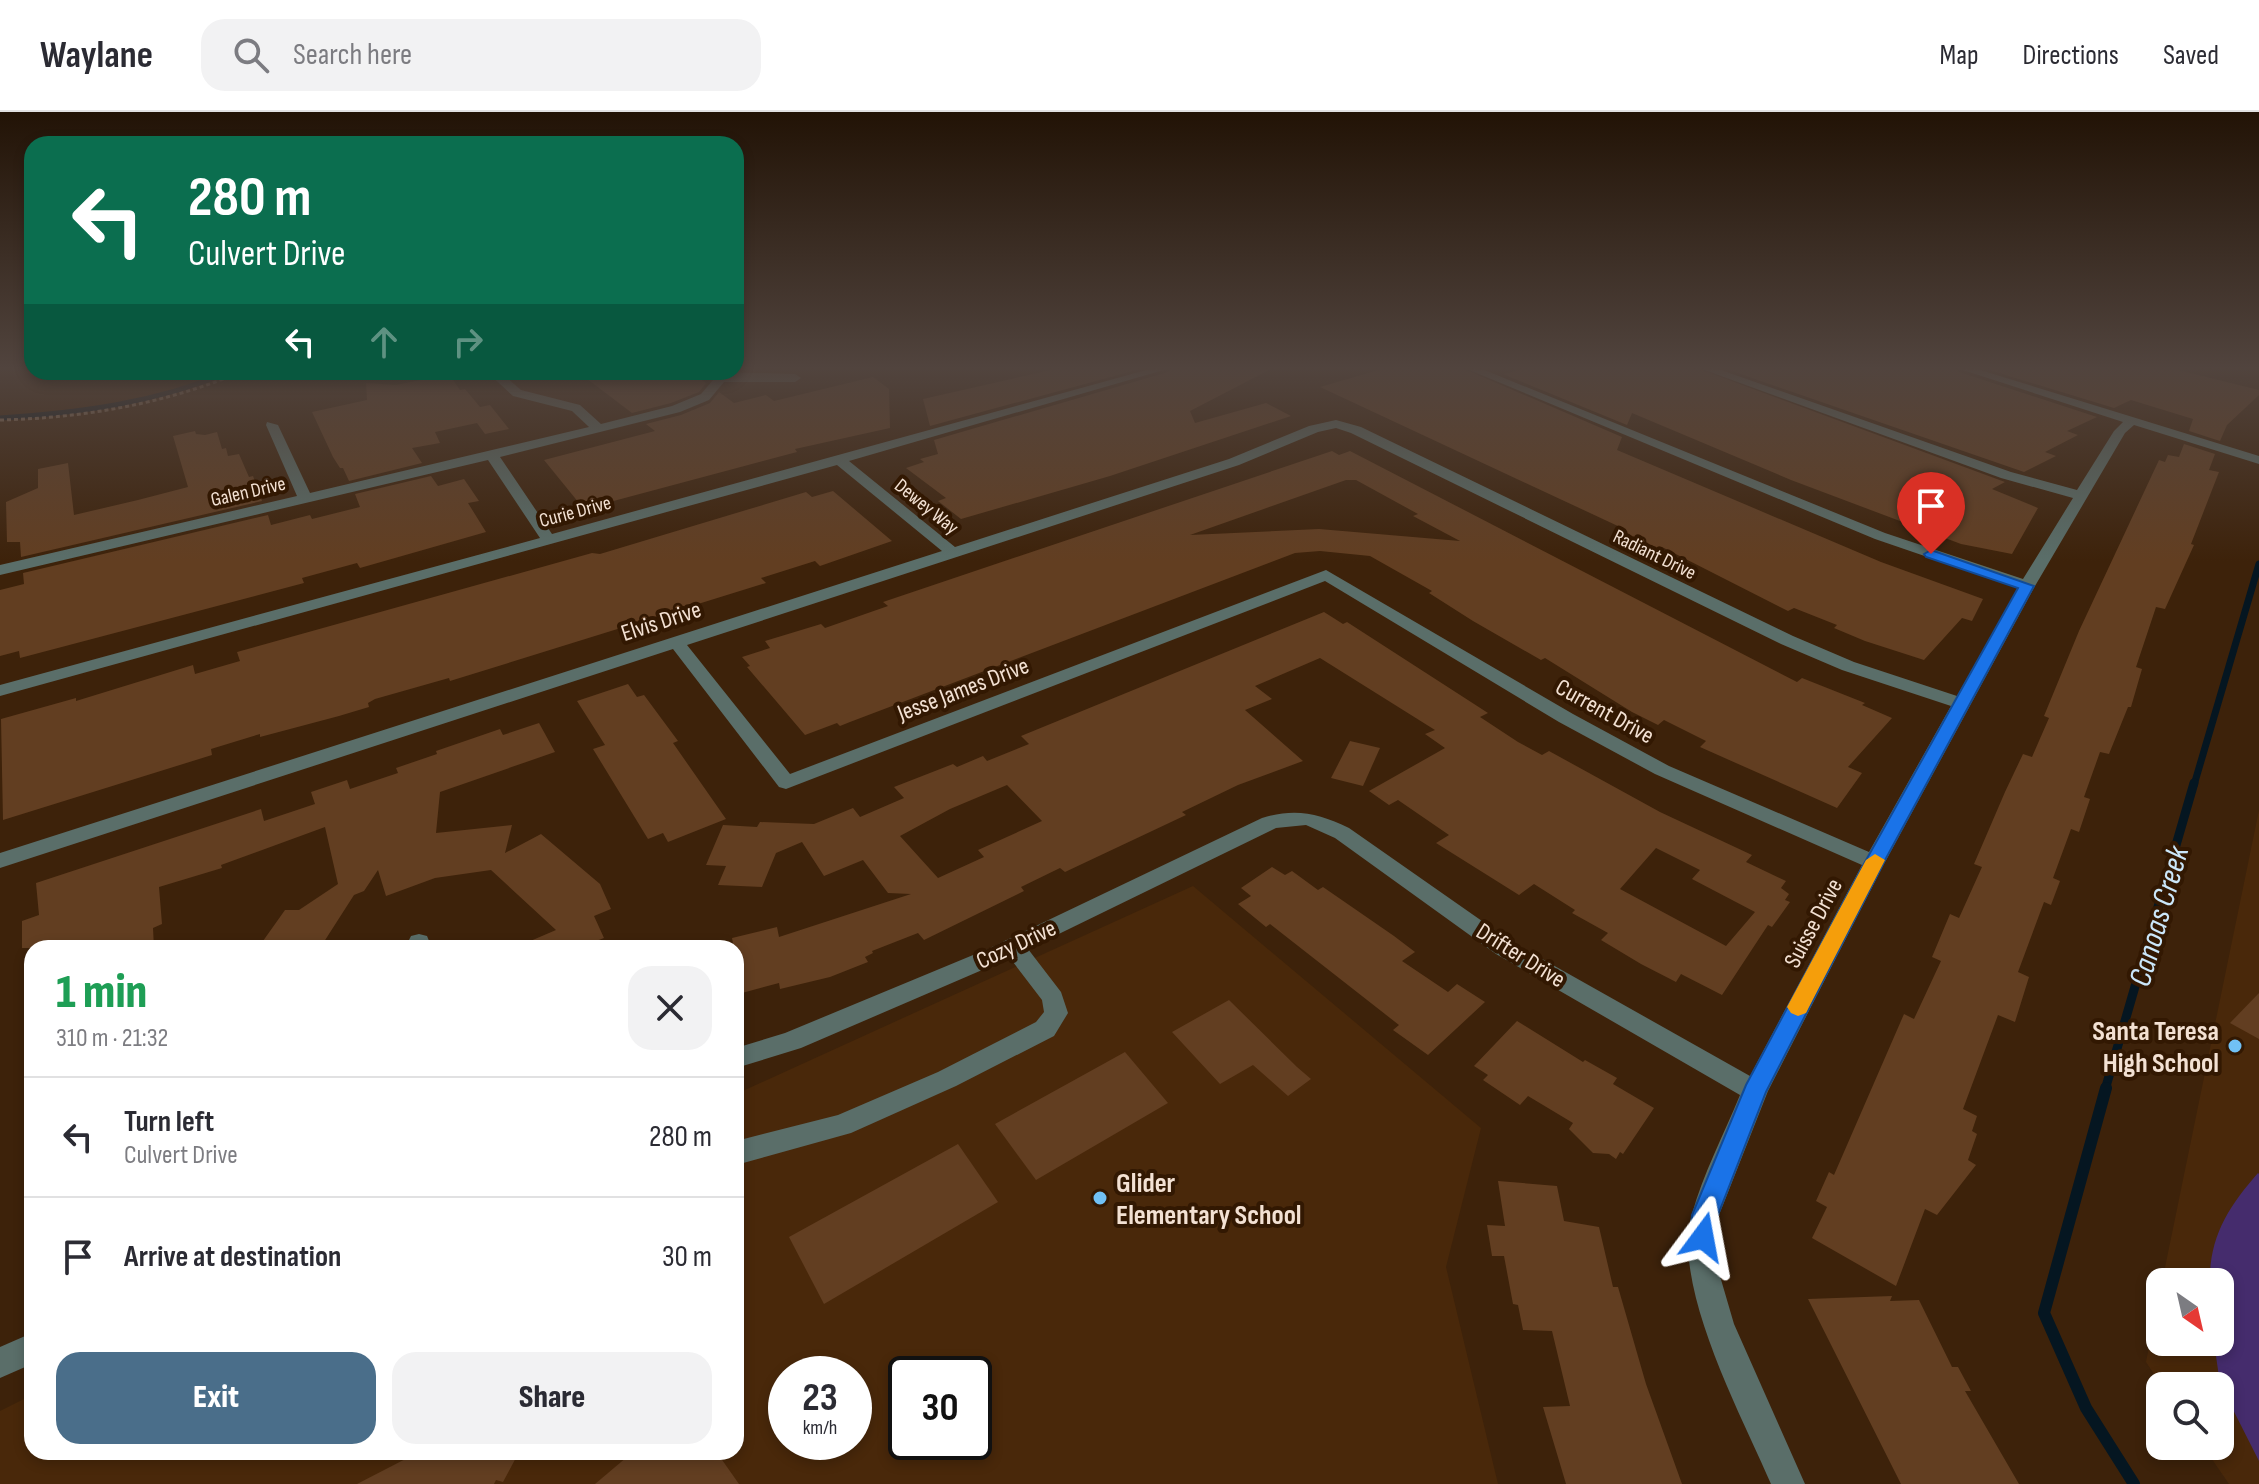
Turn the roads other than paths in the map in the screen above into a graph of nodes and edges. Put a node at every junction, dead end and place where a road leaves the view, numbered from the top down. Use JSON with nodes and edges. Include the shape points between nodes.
{"nodes":[{"id":1,"x":276,"y":433,"type":"edge"},
{"id":2,"x":578,"y":433,"type":"edge"},
{"id":3,"x":934,"y":433,"type":"edge"},
{"id":4,"x":1304,"y":433,"type":"edge"},
{"id":5,"x":1362,"y":433,"type":"edge"},
{"id":6,"x":1629,"y":433,"type":"edge"},
{"id":7,"x":1888,"y":433,"type":"edge"},
{"id":8,"x":2119,"y":433,"type":"edge"},
{"id":9,"x":2174,"y":433,"type":"edge"},
{"id":10,"x":492,"y":455,"type":"junction"},
{"id":11,"x":839,"y":460,"type":"junction"},
{"id":12,"x":2259,"y":460,"type":"edge"},
{"id":13,"x":2082,"y":496,"type":"junction"},
{"id":14,"x":305,"y":498,"type":"junction"},
{"id":15,"x":548,"y":539,"type":"junction"},
{"id":16,"x":951,"y":551,"type":"junction"},
{"id":17,"x":0,"y":570,"type":"edge"},
{"id":18,"x":1326,"y":575,"type":"joint"},
{"id":19,"x":2027,"y":586,"type":"junction"},
{"id":20,"x":675,"y":641,"type":"junction"},
{"id":21,"x":0,"y":691,"type":"edge"},
{"id":22,"x":1962,"y":704,"type":"junction"},
{"id":23,"x":1291,"y":815,"type":"joint"},
{"id":24,"x":0,"y":861,"type":"edge"},
{"id":25,"x":1874,"y":862,"type":"junction"},
{"id":26,"x":1013,"y":946,"type":"junction"},
{"id":27,"x":744,"y":1056,"type":"edge"},
{"id":28,"x":1755,"y":1091,"type":"junction"},
{"id":29,"x":744,"y":1151,"type":"edge"},
{"id":30,"x":24,"y":1352,"type":"edge"},
{"id":31,"x":0,"y":1363,"type":"edge"},
{"id":32,"x":1788,"y":1484,"type":"edge"}],
"edges":[{"from":1,"to":14,"type":"street"},
{"from":2,"to":10,"type":"street","name":"Galen Drive"},
{"from":3,"to":11,"type":"street","name":"Curie Drive"},
{"from":4,"to":16,"type":"street","name":"Elvis Drive","via":[[1234,462]]},
{"from":5,"to":22,"type":"street","name":"Radiant Drive","via":[[1787,640]]},
{"from":6,"to":19,"type":"street","via":[[1880,536]]},
{"from":7,"to":13,"type":"street"},
{"from":8,"to":13,"type":"street","name":"Suisse Drive"},
{"from":9,"to":12,"type":"street"},
{"from":10,"to":14,"type":"street","name":"Galen Drive"},
{"from":10,"to":15,"type":"street"},
{"from":11,"to":15,"type":"street","name":"Curie Drive"},
{"from":11,"to":16,"type":"street","name":"Dewey Way"},
{"from":13,"to":19,"type":"street","name":"Suisse Drive"},
{"from":14,"to":17,"type":"street","name":"Galen Drive"},
{"from":15,"to":21,"type":"street","name":"Curie Drive"},
{"from":16,"to":20,"type":"street","name":"Elvis Drive"},
{"from":18,"to":20,"type":"street","name":"Jesse James Drive","via":[[786,783]]},
{"from":18,"to":25,"type":"street","name":"Current Drive","via":[[1662,770]]},
{"from":19,"to":22,"type":"street","name":"Suisse Drive"},
{"from":20,"to":24,"type":"street","name":"Elvis Drive"},
{"from":22,"to":25,"type":"street","name":"Suisse Drive"},
{"from":23,"to":26,"type":"street","name":"Cozy Drive"},
{"from":23,"to":28,"type":"street","name":"Drifter Drive","via":[[1342,833],[1504,948]]},
{"from":25,"to":28,"type":"street","name":"Suisse Drive"},
{"from":26,"to":27,"type":"street","name":"Cozy Drive","via":[[792,1041]]},
{"from":26,"to":29,"type":"street","via":[[1053,998],[1056,1013],[1045,1029],[842,1125]]},
{"from":28,"to":32,"type":"street","name":"Suisse Drive","via":[[1705,1215],[1701,1259],[1719,1325]]},
{"from":30,"to":31,"type":"street"}]}
